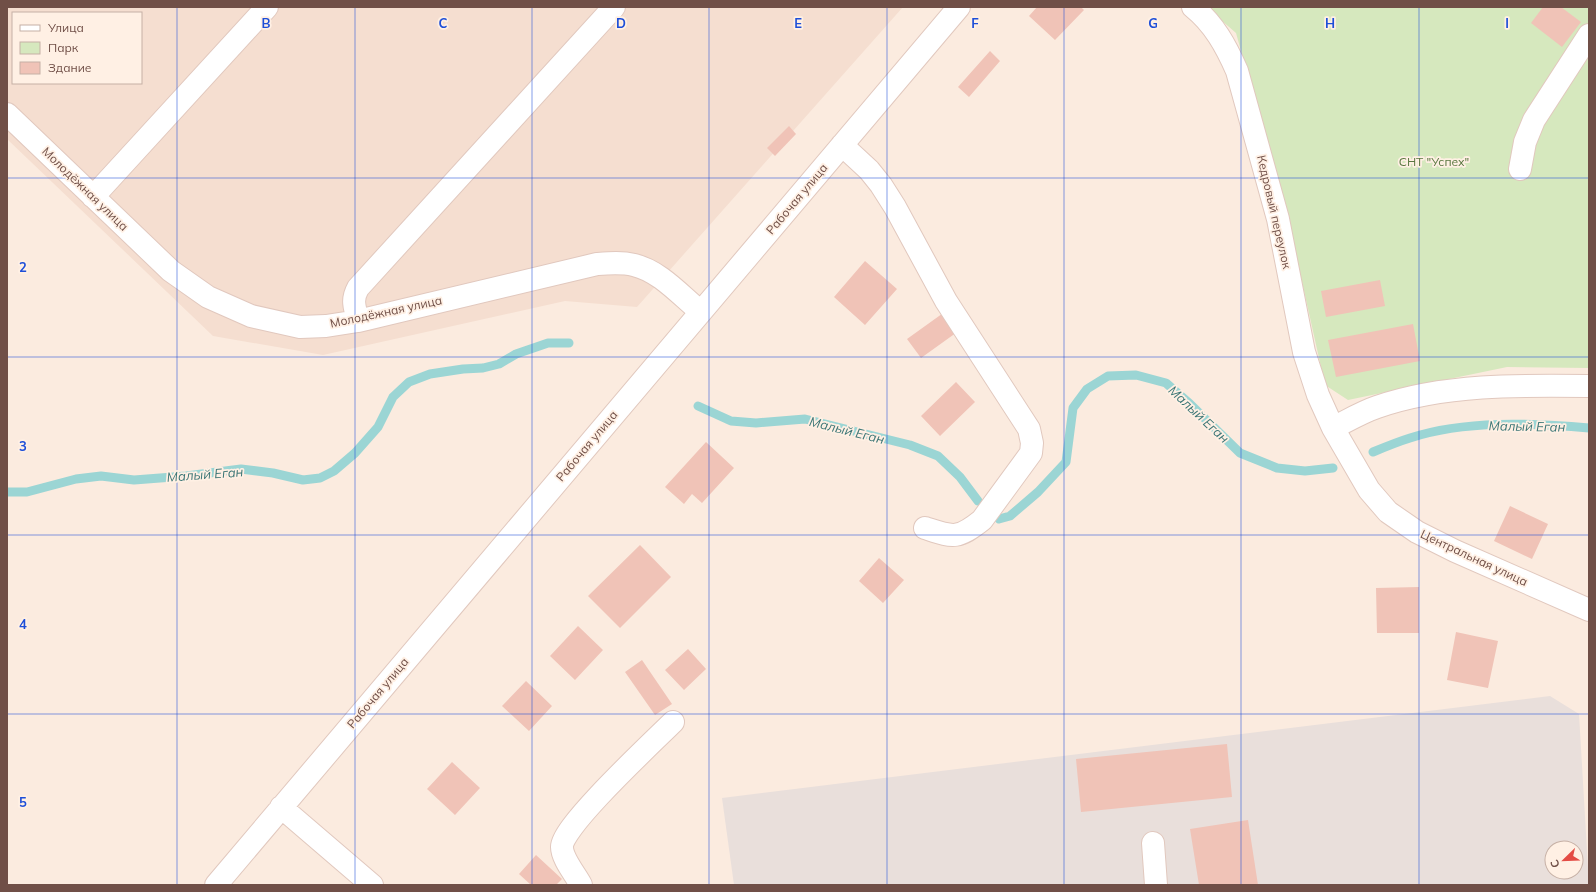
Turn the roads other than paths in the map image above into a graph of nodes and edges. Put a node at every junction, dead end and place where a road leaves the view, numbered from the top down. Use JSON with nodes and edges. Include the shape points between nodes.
{"nodes":[{"id":1,"x":267,"y":7,"type":"edge"},
{"id":2,"x":614,"y":7,"type":"edge"},
{"id":3,"x":959,"y":7,"type":"edge"},
{"id":4,"x":1193,"y":7,"type":"edge"},
{"id":5,"x":1589,"y":36,"type":"edge"},
{"id":6,"x":7,"y":114,"type":"edge"},
{"id":7,"x":842,"y":145,"type":"junction"},
{"id":8,"x":1520,"y":168,"type":"dead end"},
{"id":9,"x":93,"y":197,"type":"junction"},
{"id":10,"x":700,"y":312,"type":"junction"},
{"id":11,"x":358,"y":321,"type":"junction"},
{"id":12,"x":1589,"y":386,"type":"edge"},
{"id":13,"x":1333,"y":428,"type":"junction"},
{"id":14,"x":924,"y":528,"type":"dead end"},
{"id":15,"x":1589,"y":610,"type":"edge"},
{"id":16,"x":673,"y":722,"type":"dead end"},
{"id":17,"x":281,"y":807,"type":"junction"},
{"id":18,"x":1153,"y":843,"type":"dead end"},
{"id":19,"x":216,"y":885,"type":"edge"},
{"id":20,"x":372,"y":885,"type":"edge"},
{"id":21,"x":582,"y":885,"type":"edge"},
{"id":22,"x":1156,"y":885,"type":"edge"}],
"edges":[{"from":1,"to":9,"type":"street"},
{"from":2,"to":11,"type":"street","via":[[358,288],[354,296]]},
{"from":3,"to":7,"type":"street","name":"Рабочая улица"},
{"from":4,"to":13,"type":"street","name":"Кедровый переулок","via":[[1212,25],[1227,48],[1237,71],[1278,219],[1304,352],[1318,395]]},
{"from":5,"to":8,"type":"street","via":[[1534,120],[1525,142]]},
{"from":6,"to":9,"type":"street","name":"Молодёжная улица"},
{"from":7,"to":10,"type":"street","name":"Рабочая улица"},
{"from":7,"to":14,"type":"street","via":[[869,170],[895,207],[946,301],[1029,428],[1031,453],[982,520],[971,529],[949,536]]},
{"from":9,"to":11,"type":"street","name":"Молодёжная улица","via":[[171,271],[208,297],[231,308],[251,316],[300,327]]},
{"from":10,"to":11,"type":"street","name":"Молодёжная улица","via":[[653,274],[635,265],[619,263],[597,264]]},
{"from":10,"to":17,"type":"street","name":"Рабочая улица"},
{"from":12,"to":13,"type":"street","via":[[1517,386],[1413,397],[1377,407]]},
{"from":13,"to":15,"type":"street","name":"Центральная улица","via":[[1369,490],[1388,512],[1417,532],[1455,551]]},
{"from":16,"to":21,"type":"street","via":[[591,804],[565,835],[561,846],[563,856]]},
{"from":17,"to":19,"type":"street","name":"Рабочая улица"},
{"from":17,"to":20,"type":"street"},
{"from":18,"to":22,"type":"street"}]}
